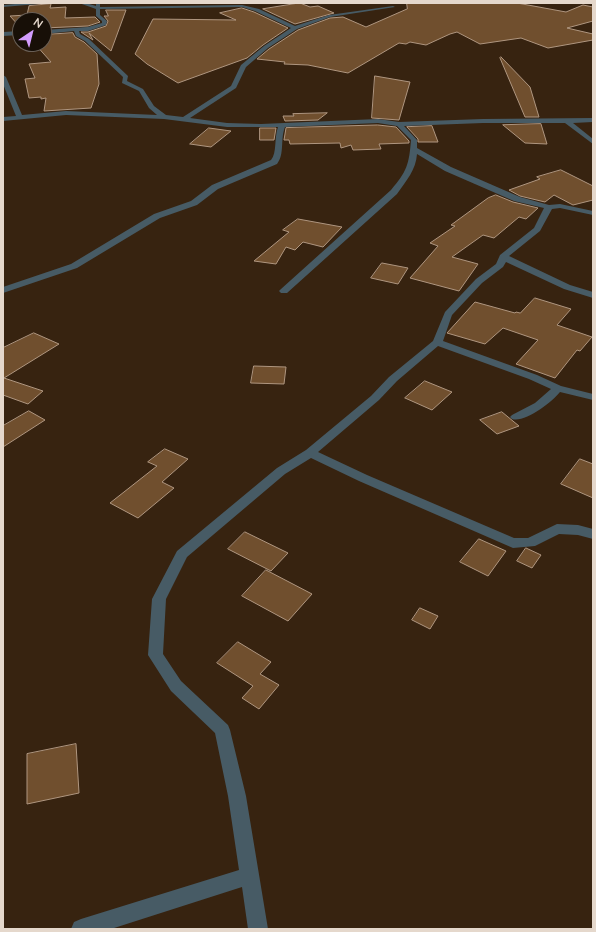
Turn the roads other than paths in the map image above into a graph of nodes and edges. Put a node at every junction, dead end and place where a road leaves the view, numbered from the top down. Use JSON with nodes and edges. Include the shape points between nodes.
{"nodes":[{"id":1,"x":48,"y":3,"type":"edge"},
{"id":2,"x":81,"y":3,"type":"edge"},
{"id":3,"x":242,"y":3,"type":"edge"},
{"id":4,"x":3,"y":6,"type":"edge"},
{"id":5,"x":98,"y":6,"type":"edge"},
{"id":6,"x":393,"y":7,"type":"dead end"},
{"id":7,"x":297,"y":26,"type":"junction"},
{"id":8,"x":76,"y":30,"type":"junction"},
{"id":9,"x":52,"y":32,"type":"edge"},
{"id":10,"x":3,"y":77,"type":"edge"},
{"id":11,"x":20,"y":117,"type":"junction"},
{"id":12,"x":164,"y":117,"type":"junction"},
{"id":13,"x":3,"y":119,"type":"edge"},
{"id":14,"x":183,"y":120,"type":"junction"},
{"id":15,"x":593,"y":120,"type":"edge"},
{"id":16,"x":567,"y":121,"type":"junction"},
{"id":17,"x":399,"y":124,"type":"junction"},
{"id":18,"x":283,"y":126,"type":"junction"},
{"id":19,"x":593,"y":142,"type":"edge"},
{"id":20,"x":414,"y":149,"type":"junction"},
{"id":21,"x":550,"y":207,"type":"junction"},
{"id":22,"x":593,"y":213,"type":"edge"},
{"id":23,"x":503,"y":257,"type":"junction"},
{"id":24,"x":3,"y":290,"type":"edge"},
{"id":25,"x":284,"y":291,"type":"dead end"},
{"id":26,"x":593,"y":294,"type":"edge"},
{"id":27,"x":437,"y":342,"type":"junction"},
{"id":28,"x":557,"y":388,"type":"junction"},
{"id":29,"x":593,"y":397,"type":"edge"},
{"id":30,"x":516,"y":417,"type":"dead end"},
{"id":31,"x":310,"y":453,"type":"junction"},
{"id":32,"x":593,"y":534,"type":"edge"},
{"id":33,"x":250,"y":876,"type":"junction"},
{"id":34,"x":81,"y":929,"type":"edge"},
{"id":35,"x":258,"y":929,"type":"edge"}],
"edges":[{"from":1,"to":4,"type":"street"},
{"from":2,"to":5,"type":"street"},
{"from":3,"to":7,"type":"street"},
{"from":5,"to":7,"type":"street","via":[[242,6]]},
{"from":5,"to":8,"type":"street","via":[[98,16],[106,23]]},
{"from":6,"to":7,"type":"street","via":[[329,16]]},
{"from":7,"to":14,"type":"street","via":[[243,66],[234,87]]},
{"from":8,"to":9,"type":"street"},
{"from":8,"to":12,"type":"street","via":[[78,35],[87,40],[126,77],[124,82],[141,90],[151,107]]},
{"from":10,"to":11,"type":"street"},
{"from":11,"to":12,"type":"street","via":[[66,113]]},
{"from":11,"to":13,"type":"street"},
{"from":12,"to":14,"type":"street"},
{"from":14,"to":18,"type":"street"},
{"from":15,"to":16,"type":"street"},
{"from":16,"to":17,"type":"street"},
{"from":16,"to":19,"type":"street"},
{"from":17,"to":18,"type":"street","via":[[378,121]]},
{"from":17,"to":20,"type":"street","via":[[414,140]]},
{"from":18,"to":24,"type":"street","via":[[278,136],[279,151],[274,162],[216,187],[194,202],[157,216],[74,266]]},
{"from":20,"to":21,"type":"street","via":[[478,183],[517,199]]},
{"from":20,"to":25,"type":"street","via":[[406,177],[394,192]]},
{"from":21,"to":22,"type":"street","via":[[560,206]]},
{"from":21,"to":23,"type":"street","via":[[537,229]]},
{"from":23,"to":26,"type":"street","via":[[567,287]]},
{"from":23,"to":27,"type":"street","via":[[500,265],[479,281],[448,314]]},
{"from":27,"to":28,"type":"street","via":[[533,376]]},
{"from":27,"to":31,"type":"street"},
{"from":28,"to":29,"type":"street"},
{"from":28,"to":30,"type":"street","via":[[537,406]]},
{"from":31,"to":32,"type":"street","via":[[513,543],[530,543],[557,529]]},
{"from":31,"to":33,"type":"street","via":[[281,471],[182,554],[159,599],[155,655],[176,686],[222,730],[237,796]]},
{"from":33,"to":34,"type":"street"},
{"from":33,"to":35,"type":"street"}]}
